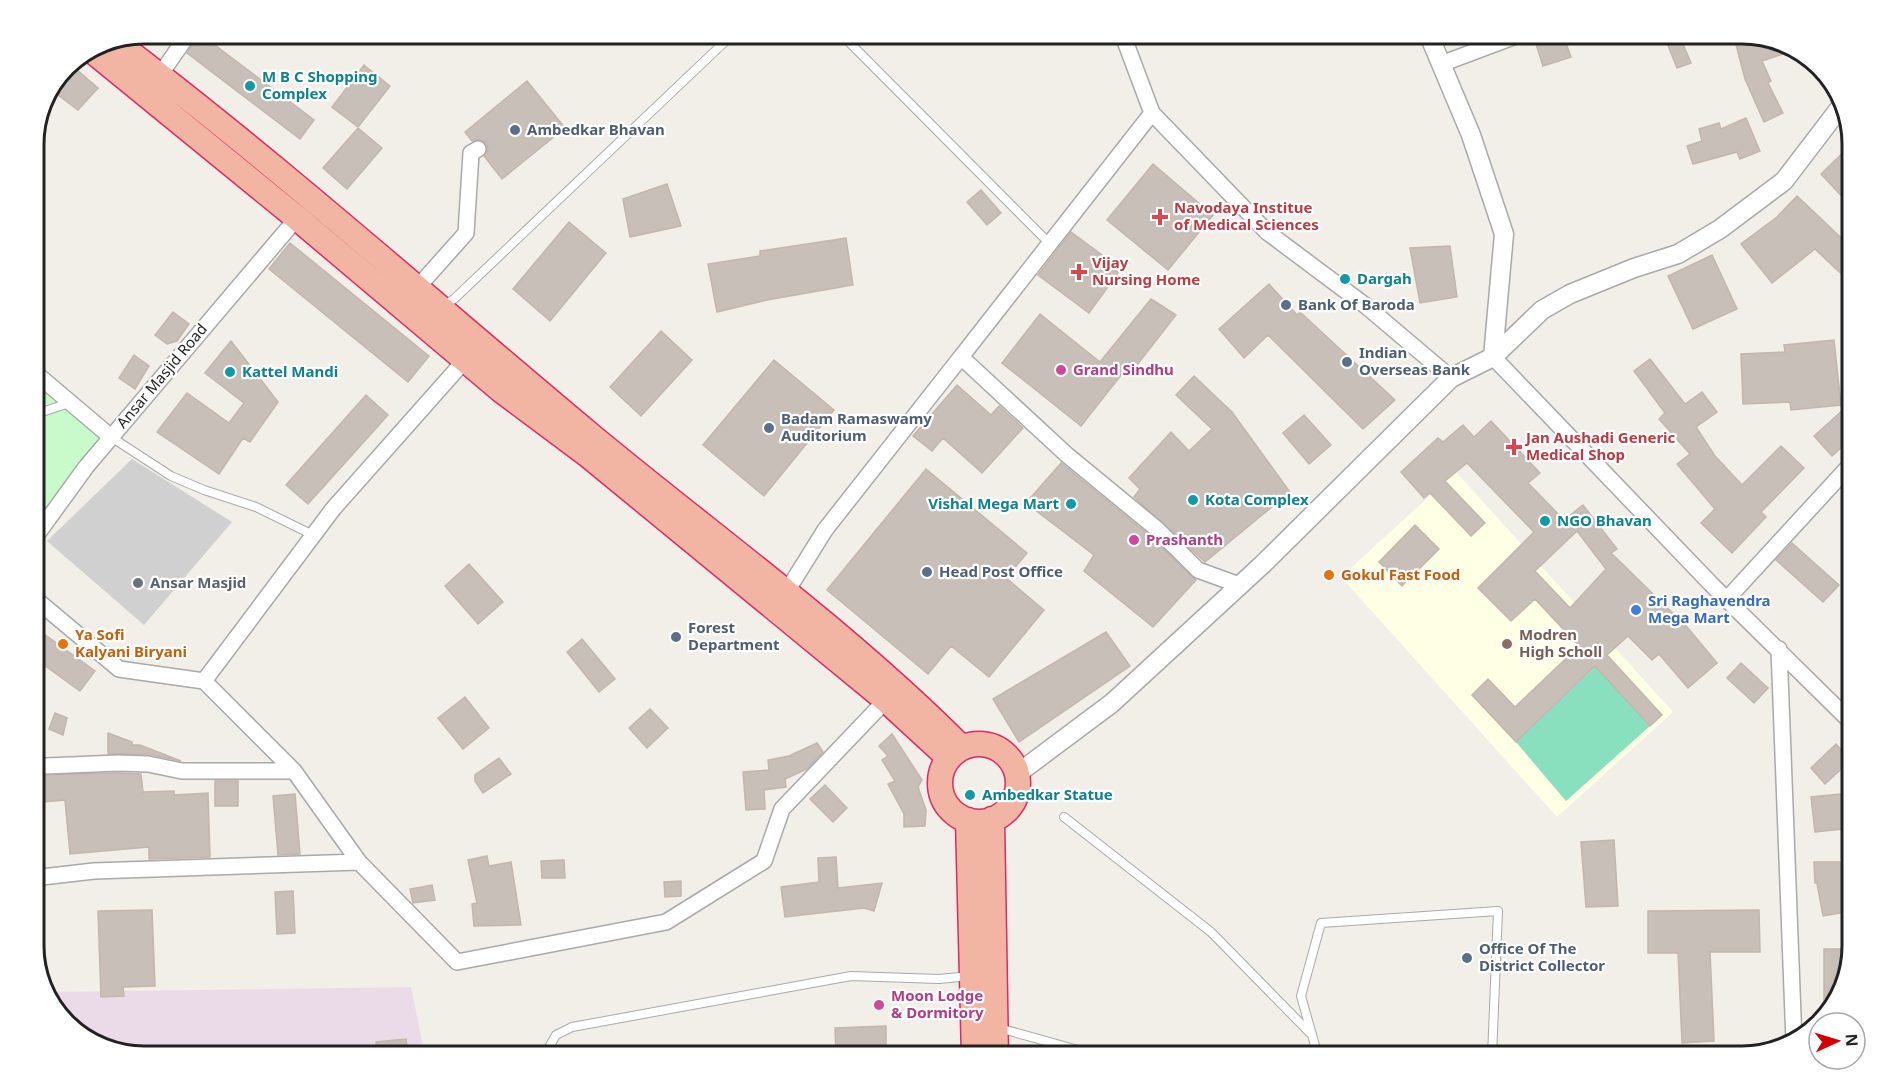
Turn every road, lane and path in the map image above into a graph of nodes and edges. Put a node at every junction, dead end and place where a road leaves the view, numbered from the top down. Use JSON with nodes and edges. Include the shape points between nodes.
{"nodes":[{"id":1,"x":181,"y":44,"type":"edge"},
{"id":2,"x":722,"y":44,"type":"edge"},
{"id":3,"x":851,"y":44,"type":"edge"},
{"id":4,"x":1126,"y":44,"type":"edge"},
{"id":5,"x":1433,"y":44,"type":"edge"},
{"id":6,"x":1495,"y":44,"type":"edge"},
{"id":7,"x":121,"y":46,"type":"edge"},
{"id":8,"x":98,"y":55,"type":"edge"},
{"id":9,"x":1441,"y":64,"type":"junction"},
{"id":10,"x":160,"y":75,"type":"junction"},
{"id":11,"x":1836,"y":112,"type":"edge"},
{"id":12,"x":1152,"y":113,"type":"junction"},
{"id":13,"x":478,"y":149,"type":"dead end"},
{"id":14,"x":297,"y":218,"type":"junction"},
{"id":15,"x":1050,"y":244,"type":"junction"},
{"id":16,"x":417,"y":288,"type":"junction"},
{"id":17,"x":440,"y":307,"type":"junction"},
{"id":18,"x":961,"y":357,"type":"junction"},
{"id":19,"x":1493,"y":357,"type":"junction"},
{"id":20,"x":466,"y":359,"type":"junction"},
{"id":21,"x":1451,"y":378,"type":"junction"},
{"id":22,"x":44,"y":380,"type":"edge"},
{"id":23,"x":71,"y":403,"type":"junction"},
{"id":24,"x":44,"y":412,"type":"edge"},
{"id":25,"x":111,"y":437,"type":"junction"},
{"id":26,"x":1841,"y":475,"type":"edge"},
{"id":27,"x":44,"y":525,"type":"edge"},
{"id":28,"x":313,"y":535,"type":"junction"},
{"id":29,"x":1239,"y":585,"type":"junction"},
{"id":30,"x":787,"y":591,"type":"junction"},
{"id":31,"x":1727,"y":599,"type":"junction"},
{"id":32,"x":44,"y":606,"type":"edge"},
{"id":33,"x":1779,"y":649,"type":"junction"},
{"id":34,"x":204,"y":681,"type":"junction"},
{"id":35,"x":886,"y":700,"type":"junction"},
{"id":36,"x":1842,"y":713,"type":"edge"},
{"id":37,"x":956,"y":753,"type":"junction"},
{"id":38,"x":46,"y":766,"type":"dead end"},
{"id":39,"x":294,"y":771,"type":"junction"},
{"id":40,"x":1017,"y":774,"type":"junction"},
{"id":41,"x":1064,"y":817,"type":"dead end"},
{"id":42,"x":992,"y":819,"type":"junction"},
{"id":43,"x":968,"y":820,"type":"junction"},
{"id":44,"x":359,"y":862,"type":"junction"},
{"id":45,"x":44,"y":877,"type":"edge"},
{"id":46,"x":972,"y":976,"type":"junction"},
{"id":47,"x":996,"y":1028,"type":"junction"},
{"id":48,"x":1794,"y":1030,"type":"edge"},
{"id":49,"x":1312,"y":1035,"type":"junction"},
{"id":50,"x":550,"y":1046,"type":"edge"},
{"id":51,"x":976,"y":1046,"type":"edge"},
{"id":52,"x":983,"y":1046,"type":"edge"},
{"id":53,"x":1057,"y":1046,"type":"edge"},
{"id":54,"x":1315,"y":1046,"type":"edge"},
{"id":55,"x":1492,"y":1046,"type":"edge"}],
"edges":[{"from":1,"to":10,"type":"street"},
{"from":2,"to":17,"type":"lane","via":[[454,299]]},
{"from":3,"to":15,"type":"lane"},
{"from":4,"to":12,"type":"street"},
{"from":5,"to":9,"type":"street"},
{"from":6,"to":9,"type":"street"},
{"from":7,"to":10,"type":"highway"},
{"from":8,"to":14,"type":"highway"},
{"from":9,"to":19,"type":"street","via":[[1471,135],[1504,234]]},
{"from":10,"to":16,"type":"highway"},
{"from":11,"to":19,"type":"street","via":[[1784,181],[1720,229],[1678,254],[1570,294],[1542,310]]},
{"from":12,"to":15,"type":"street"},
{"from":12,"to":21,"type":"street","via":[[1267,232],[1366,306]]},
{"from":13,"to":16,"type":"street","via":[[471,153],[466,233]]},
{"from":14,"to":20,"type":"highway"},
{"from":14,"to":25,"type":"street","name":"Ansar Masjid Road"},
{"from":15,"to":18,"type":"street"},
{"from":16,"to":17,"type":"highway"},
{"from":17,"to":30,"type":"highway","via":[[590,434]]},
{"from":18,"to":29,"type":"street","via":[[1067,455],[1157,529],[1198,570]]},
{"from":18,"to":30,"type":"street","via":[[825,530]]},
{"from":19,"to":21,"type":"street"},
{"from":19,"to":31,"type":"street"},
{"from":20,"to":28,"type":"street"},
{"from":20,"to":35,"type":"highway"},
{"from":21,"to":29,"type":"street"},
{"from":22,"to":23,"type":"street"},
{"from":23,"to":24,"type":"lane"},
{"from":23,"to":25,"type":"street"},
{"from":25,"to":27,"type":"street","name":"Ansar Masjid Road"},
{"from":25,"to":28,"type":"lane","via":[[171,476],[256,507]]},
{"from":26,"to":31,"type":"street"},
{"from":28,"to":34,"type":"street"},
{"from":29,"to":40,"type":"street","via":[[1112,703]]},
{"from":30,"to":37,"type":"highway","via":[[911,698]]},
{"from":31,"to":33,"type":"street"},
{"from":32,"to":34,"type":"street","via":[[119,669]]},
{"from":33,"to":36,"type":"street"},
{"from":33,"to":48,"type":"street"},
{"from":34,"to":39,"type":"street"},
{"from":35,"to":37,"type":"highway"},
{"from":35,"to":44,"type":"street","via":[[782,809],[764,861],[666,922],[457,962]]},
{"from":37,"to":40,"type":"highway","via":[[985,744],[996,747]]},
{"from":37,"to":43,"type":"highway","via":[[943,769],[942,794],[952,810]]},
{"from":38,"to":39,"type":"street","via":[[118,763],[182,771]]},
{"from":39,"to":44,"type":"street"},
{"from":40,"to":42,"type":"highway","via":[[1018,785],[1010,806]]},
{"from":41,"to":49,"type":"lane","via":[[1211,932]]},
{"from":42,"to":43,"type":"highway"},
{"from":42,"to":47,"type":"highway"},
{"from":43,"to":46,"type":"highway"},
{"from":44,"to":45,"type":"street"},
{"from":46,"to":50,"type":"lane","via":[[850,976],[572,1027],[556,1035]]},
{"from":46,"to":51,"type":"highway"},
{"from":47,"to":52,"type":"highway"},
{"from":47,"to":53,"type":"lane"},
{"from":49,"to":54,"type":"lane"},
{"from":49,"to":55,"type":"lane","via":[[1301,996],[1321,924],[1498,911]]}]}
